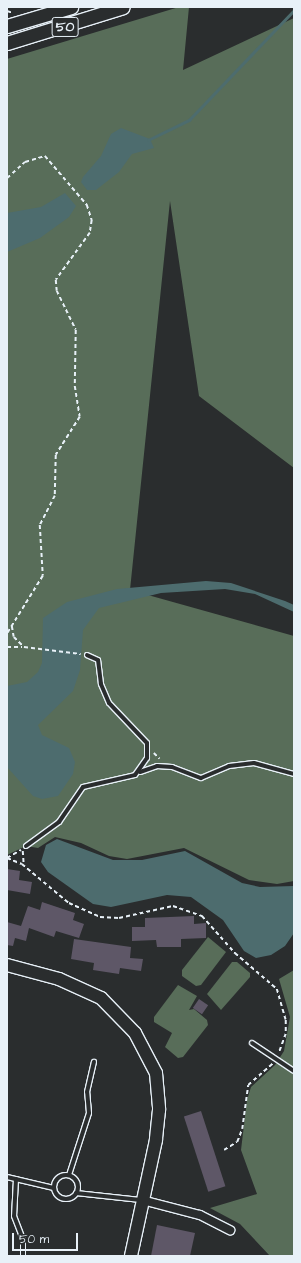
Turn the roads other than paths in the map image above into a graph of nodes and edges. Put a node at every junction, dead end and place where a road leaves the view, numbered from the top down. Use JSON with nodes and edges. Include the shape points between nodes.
{"nodes":[{"id":1,"x":71,"y":7,"type":"edge"},
{"id":2,"x":123,"y":7,"type":"edge"},
{"id":3,"x":7,"y":26,"type":"edge"},
{"id":4,"x":7,"y":43,"type":"edge"},
{"id":5,"x":87,"y":654,"type":"road end"},
{"id":6,"x":294,"y":774,"type":"edge"},
{"id":7,"x":135,"y":775,"type":"junction"},
{"id":8,"x":26,"y":846,"type":"road end"},
{"id":9,"x":7,"y":965,"type":"edge"},
{"id":10,"x":252,"y":1044,"type":"dead end"},
{"id":11,"x":94,"y":1062,"type":"dead end"},
{"id":12,"x":294,"y":1071,"type":"edge"},
{"id":13,"x":69,"y":1175,"type":"junction"},
{"id":14,"x":7,"y":1177,"type":"edge"},
{"id":15,"x":16,"y":1179,"type":"junction"},
{"id":16,"x":54,"y":1188,"type":"junction"},
{"id":17,"x":76,"y":1193,"type":"junction"},
{"id":18,"x":142,"y":1200,"type":"junction"},
{"id":19,"x":230,"y":1230,"type":"dead end"},
{"id":20,"x":23,"y":1256,"type":"edge"},
{"id":21,"x":131,"y":1256,"type":"edge"}],
"edges":[{"from":1,"to":3,"type":"main road","number":"50"},
{"from":2,"to":4,"type":"main road","number":"50"},
{"from":5,"to":7,"type":"lane","via":[[98,660],[100,684],[109,703],[147,743],[147,758]]},
{"from":6,"to":7,"type":"lane","via":[[254,763],[240,764],[201,778],[172,767],[157,766]]},
{"from":7,"to":8,"type":"lane","via":[[83,787],[59,822]]},
{"from":9,"to":18,"type":"street","via":[[59,979],[94,995],[121,1015],[135,1033],[156,1073],[159,1088],[156,1140]]},
{"from":10,"to":12,"type":"lane","via":[[274,1061]]},
{"from":11,"to":13,"type":"lane","via":[[87,1092],[88,1113]]},
{"from":13,"to":16,"type":"lane","via":[[58,1178]]},
{"from":13,"to":17,"type":"lane","via":[[76,1180]]},
{"from":14,"to":15,"type":"lane"},
{"from":15,"to":16,"type":"lane"},
{"from":15,"to":20,"type":"lane","via":[[14,1216],[23,1239]]},
{"from":16,"to":17,"type":"lane","via":[[64,1199]]},
{"from":17,"to":18,"type":"lane"},
{"from":18,"to":19,"type":"street","via":[[200,1215]]},
{"from":18,"to":21,"type":"street"}]}
